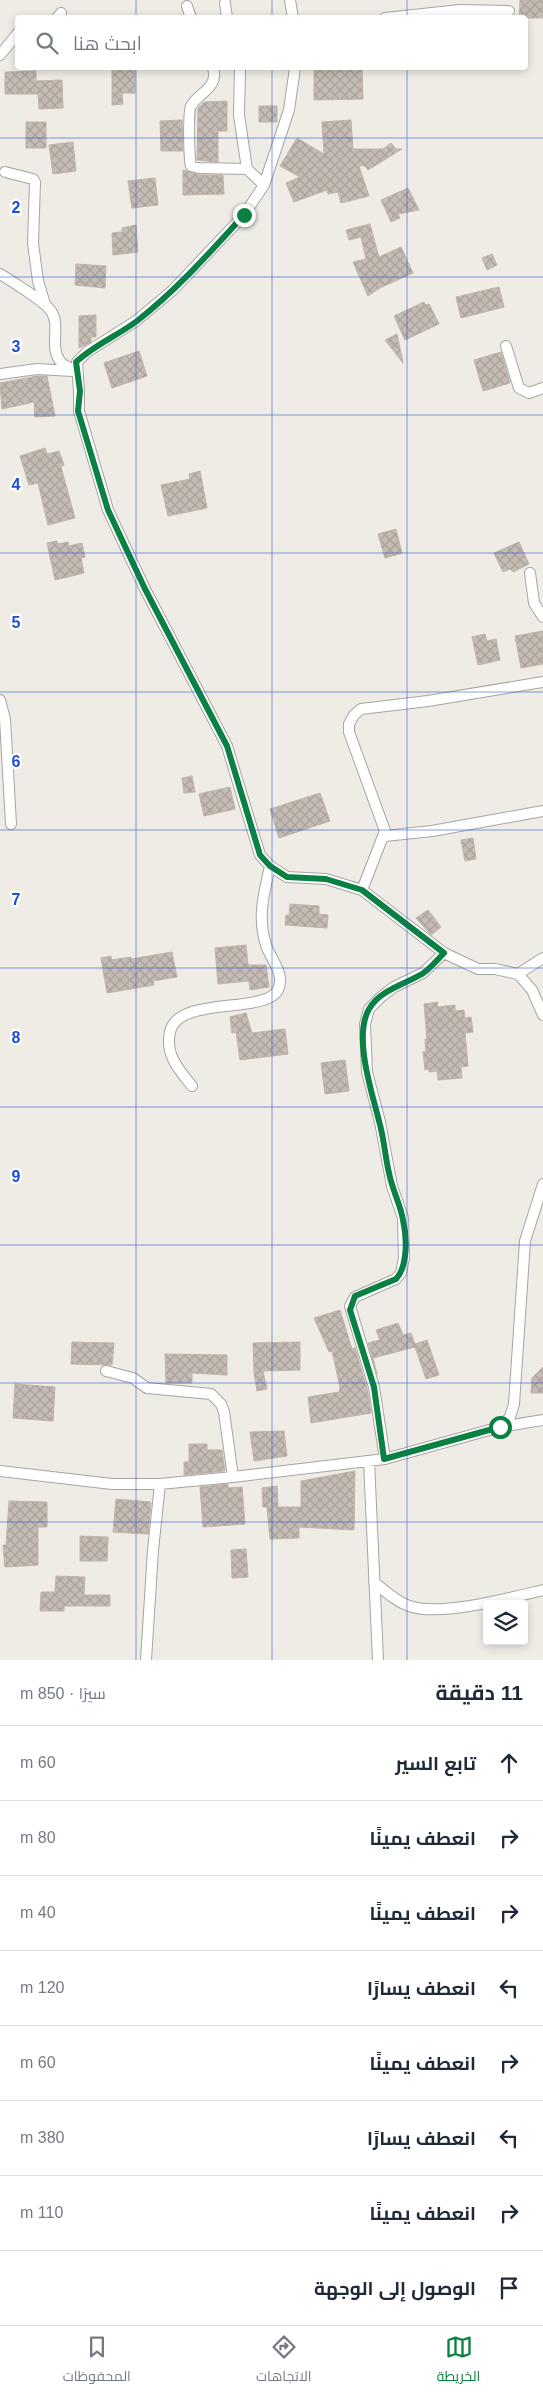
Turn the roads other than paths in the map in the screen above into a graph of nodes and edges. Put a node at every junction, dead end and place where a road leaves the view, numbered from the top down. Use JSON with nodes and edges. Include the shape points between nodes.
{"nodes":[{"id":1,"x":290,"y":0,"type":"edge"},
{"id":2,"x":225,"y":2,"type":"dead end"},
{"id":3,"x":187,"y":6,"type":"dead end"},
{"id":4,"x":509,"y":11,"type":"dead end"},
{"id":5,"x":190,"y":15,"type":"edge"},
{"id":6,"x":227,"y":15,"type":"edge"},
{"id":7,"x":292,"y":15,"type":"edge"},
{"id":8,"x":413,"y":15,"type":"edge"},
{"id":9,"x":15,"y":37,"type":"edge"},
{"id":10,"x":0,"y":55,"type":"edge"},
{"id":11,"x":213,"y":70,"type":"edge"},
{"id":12,"x":240,"y":70,"type":"edge"},
{"id":13,"x":295,"y":70,"type":"edge"},
{"id":14,"x":247,"y":169,"type":"junction"},
{"id":15,"x":5,"y":172,"type":"dead end"},
{"id":16,"x":264,"y":185,"type":"junction"},
{"id":17,"x":0,"y":274,"type":"edge"},
{"id":18,"x":45,"y":304,"type":"junction"},
{"id":19,"x":506,"y":346,"type":"dead end"},
{"id":20,"x":76,"y":371,"type":"junction"},
{"id":21,"x":0,"y":374,"type":"edge"},
{"id":22,"x":543,"y":388,"type":"edge"},
{"id":23,"x":530,"y":573,"type":"dead end"},
{"id":24,"x":543,"y":617,"type":"edge"},
{"id":25,"x":543,"y":682,"type":"edge"},
{"id":26,"x":0,"y":700,"type":"edge"},
{"id":27,"x":543,"y":810,"type":"edge"},
{"id":28,"x":11,"y":824,"type":"dead end"},
{"id":29,"x":385,"y":836,"type":"junction"},
{"id":30,"x":270,"y":866,"type":"junction"},
{"id":31,"x":362,"y":890,"type":"junction"},
{"id":32,"x":444,"y":953,"type":"junction"},
{"id":33,"x":543,"y":958,"type":"edge"},
{"id":34,"x":518,"y":974,"type":"junction"},
{"id":35,"x":543,"y":1015,"type":"edge"},
{"id":36,"x":192,"y":1086,"type":"dead end"},
{"id":37,"x":543,"y":1184,"type":"edge"},
{"id":38,"x":106,"y":1371,"type":"dead end"},
{"id":39,"x":543,"y":1420,"type":"edge"},
{"id":40,"x":500,"y":1427,"type":"junction"},
{"id":41,"x":384,"y":1459,"type":"junction"},
{"id":42,"x":368,"y":1461,"type":"junction"},
{"id":43,"x":0,"y":1471,"type":"edge"},
{"id":44,"x":233,"y":1477,"type":"junction"},
{"id":45,"x":160,"y":1484,"type":"junction"},
{"id":46,"x":374,"y":1582,"type":"junction"},
{"id":47,"x":543,"y":1590,"type":"edge"},
{"id":48,"x":146,"y":1660,"type":"edge"},
{"id":49,"x":378,"y":1660,"type":"edge"}],
"edges":[{"from":1,"to":7,"type":"street"},
{"from":2,"to":6,"type":"street"},
{"from":3,"to":5,"type":"street"},
{"from":4,"to":8,"type":"street","via":[[460,10]]},
{"from":9,"to":10,"type":"street"},
{"from":11,"to":14,"type":"street","via":[[209,90],[188,112],[189,163],[194,168]]},
{"from":12,"to":14,"type":"street","via":[[239,115]]},
{"from":13,"to":16,"type":"street","via":[[289,110]]},
{"from":14,"to":16,"type":"street"},
{"from":15,"to":18,"type":"street","via":[[35,182],[33,243]]},
{"from":16,"to":20,"type":"street","via":[[244,215],[173,290],[136,321],[87,352],[76,362]]},
{"from":17,"to":18,"type":"street"},
{"from":18,"to":20,"type":"street","via":[[54,319],[57,355],[60,361]]},
{"from":19,"to":22,"type":"street","via":[[519,388],[529,392]]},
{"from":20,"to":21,"type":"street","via":[[37,369]]},
{"from":20,"to":30,"type":"street","via":[[80,391],[78,411],[108,510],[145,589],[227,746],[260,855]]},
{"from":23,"to":24,"type":"street","via":[[534,603]]},
{"from":25,"to":29,"type":"street","via":[[370,707],[354,715],[349,732]]},
{"from":26,"to":28,"type":"street","via":[[5,720]]},
{"from":27,"to":29,"type":"street","via":[[432,831]]},
{"from":29,"to":31,"type":"street"},
{"from":30,"to":31,"type":"street","via":[[287,877],[326,879]]},
{"from":30,"to":36,"type":"street","via":[[261,904],[266,945],[280,978],[279,988],[272,996],[259,1001],[197,1010],[177,1021],[171,1028],[168,1041],[170,1054]]},
{"from":31,"to":32,"type":"street"},
{"from":32,"to":34,"type":"street","via":[[478,969],[495,968]]},
{"from":32,"to":41,"type":"street","via":[[423,973],[381,997],[369,1009],[365,1024],[367,1072],[392,1186],[404,1223],[401,1274],[391,1283],[355,1296],[350,1306],[374,1387]]},
{"from":33,"to":34,"type":"street"},
{"from":34,"to":35,"type":"street","via":[[532,990]]},
{"from":37,"to":40,"type":"street","via":[[525,1241],[514,1404],[510,1417]]},
{"from":38,"to":44,"type":"street","via":[[133,1378],[147,1388],[211,1394],[224,1412]]},
{"from":39,"to":40,"type":"street"},
{"from":40,"to":41,"type":"street"},
{"from":41,"to":42,"type":"street"},
{"from":42,"to":44,"type":"street"},
{"from":42,"to":46,"type":"street"},
{"from":43,"to":45,"type":"street","via":[[112,1484]]},
{"from":44,"to":45,"type":"street"},
{"from":45,"to":48,"type":"street"},
{"from":46,"to":47,"type":"street","via":[[403,1604],[426,1609],[487,1603]]},
{"from":46,"to":49,"type":"street"}]}
